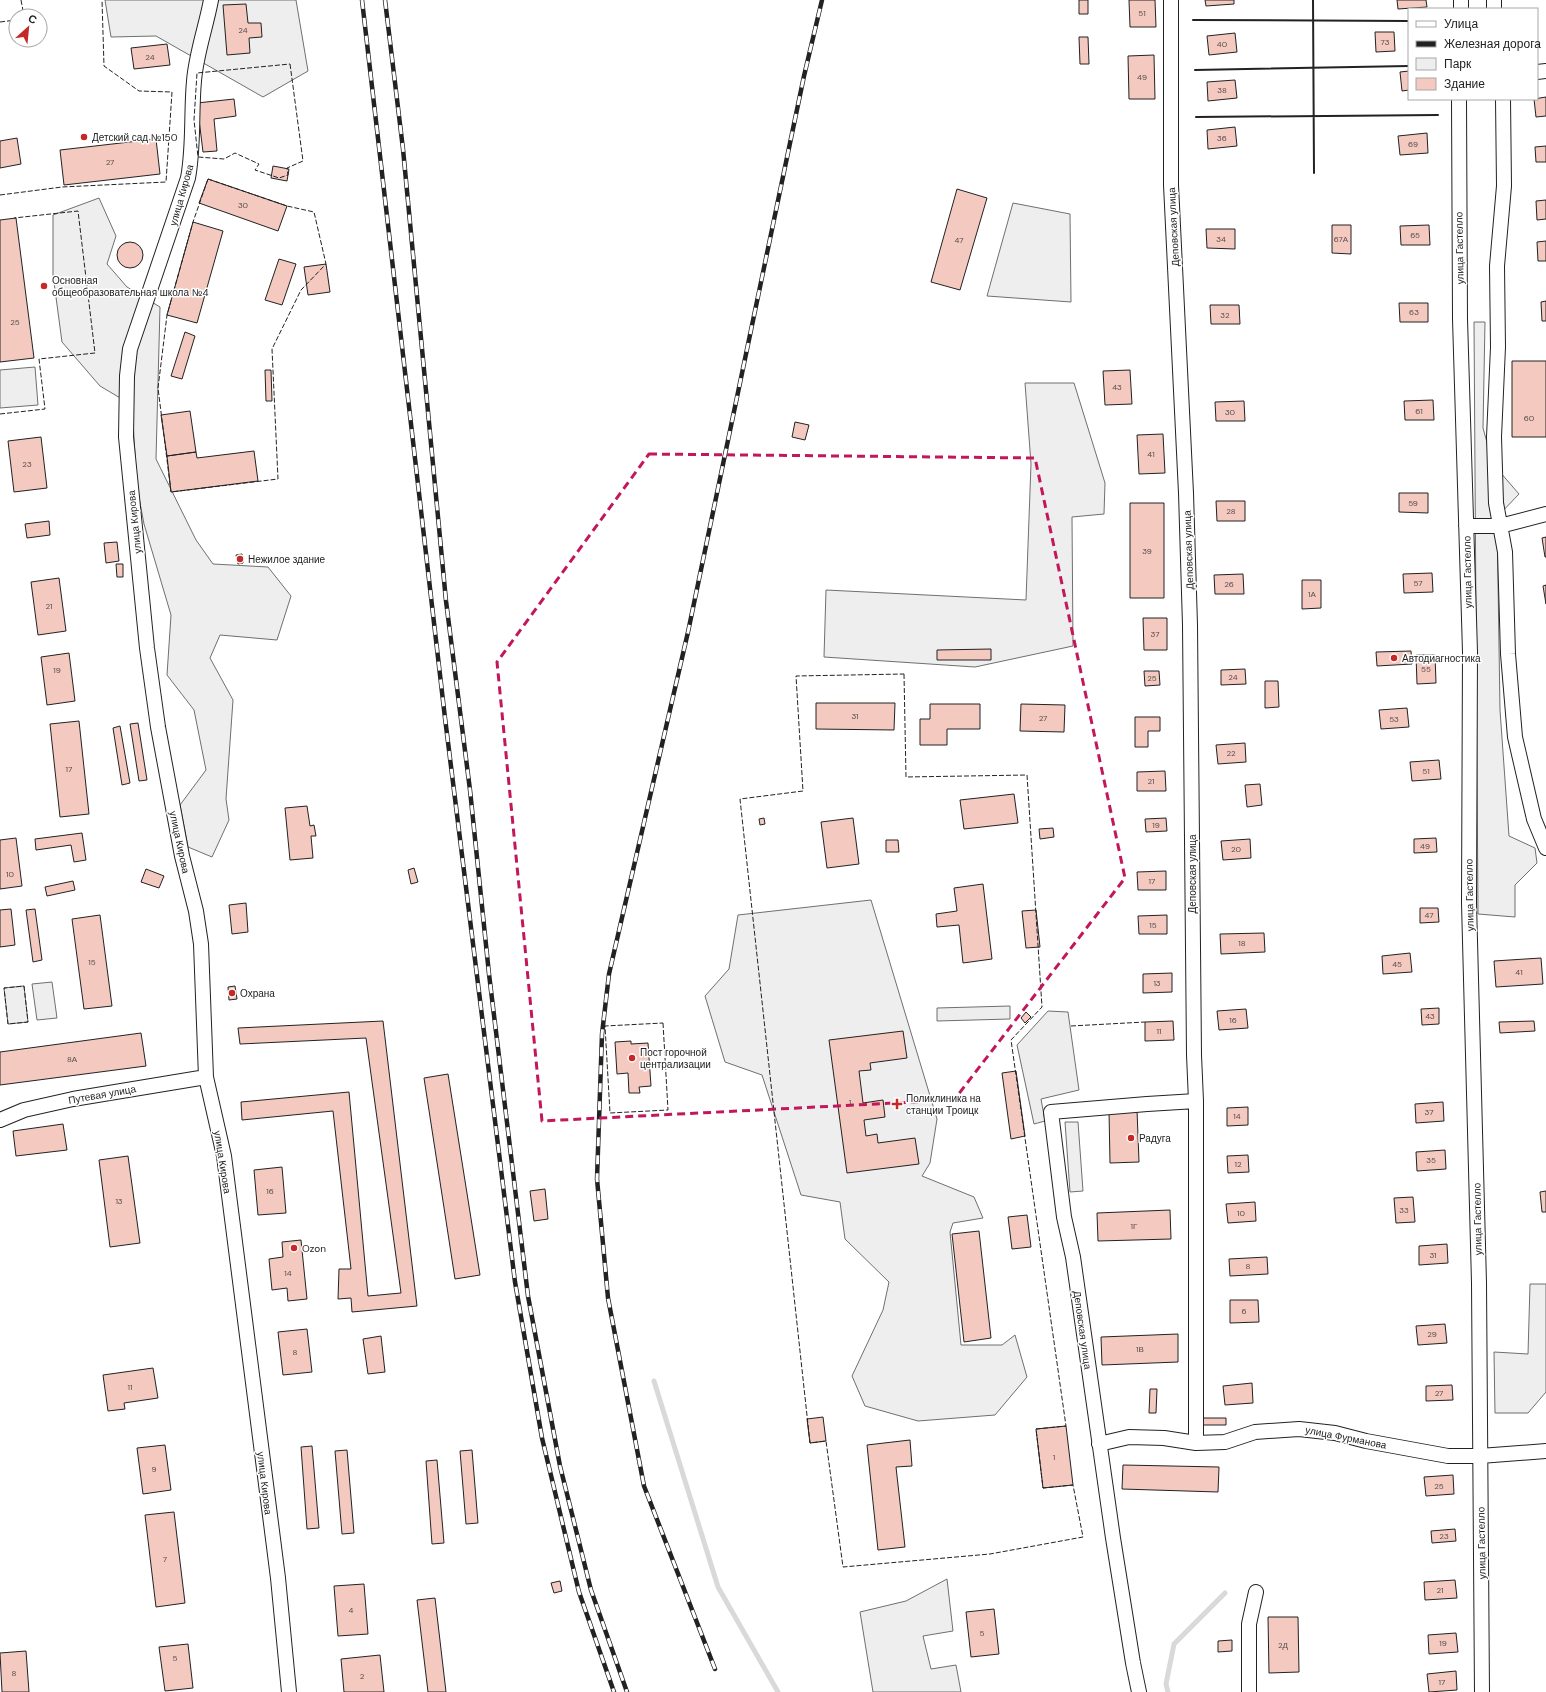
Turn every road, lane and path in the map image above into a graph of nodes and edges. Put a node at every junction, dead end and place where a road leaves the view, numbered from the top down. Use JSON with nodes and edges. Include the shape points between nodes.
{"nodes":[{"id":1,"x":211,"y":0,"type":"edge"},
{"id":2,"x":1171,"y":0,"type":"edge"},
{"id":3,"x":1459,"y":100,"type":"edge"},
{"id":4,"x":1503,"y":100,"type":"edge"},
{"id":5,"x":1546,"y":514,"type":"edge"},
{"id":6,"x":1466,"y":526,"type":"junction"},
{"id":7,"x":1500,"y":526,"type":"junction"},
{"id":8,"x":1546,"y":848,"type":"edge"},
{"id":9,"x":206,"y":1078,"type":"junction"},
{"id":10,"x":1196,"y":1101,"type":"junction"},
{"id":11,"x":0,"y":1120,"type":"edge"},
{"id":12,"x":1196,"y":1443,"type":"junction"},
{"id":13,"x":1099,"y":1444,"type":"junction"},
{"id":14,"x":1546,"y":1451,"type":"edge"},
{"id":15,"x":1480,"y":1456,"type":"junction"},
{"id":16,"x":1256,"y":1592,"type":"dead end"},
{"id":17,"x":289,"y":1692,"type":"edge"},
{"id":18,"x":1139,"y":1692,"type":"edge"},
{"id":19,"x":1249,"y":1692,"type":"edge"},
{"id":20,"x":1482,"y":1692,"type":"edge"}],
"edges":[{"from":1,"to":9,"type":"street","name":"улица Кирова","via":[[194,79],[192,158],[179,206],[130,349],[126,405],[129,474],[155,709],[201,944]]},
{"from":2,"to":10,"type":"street","name":"Деповская улица","via":[[1171,185],[1190,625]]},
{"from":3,"to":6,"type":"street","name":"улица Гастелло","via":[[1460,319]]},
{"from":4,"to":7,"type":"street","via":[[1504,186],[1497,266],[1498,347],[1494,437],[1496,503]]},
{"from":5,"to":7,"type":"street"},
{"from":6,"to":7,"type":"street"},
{"from":6,"to":15,"type":"street","name":"улица Гастелло","via":[[1470,652],[1469,903],[1479,1275]]},
{"from":7,"to":8,"type":"street","via":[[1505,552],[1508,654],[1515,737],[1534,819]]},
{"from":9,"to":11,"type":"street","name":"Путевая улица","via":[[73,1099],[24,1110]]},
{"from":9,"to":17,"type":"street","name":"улица Кирова","via":[[224,1156],[278,1578]]},
{"from":10,"to":12,"type":"street","name":"Деповская улица"},
{"from":10,"to":13,"type":"street","name":"Деповская улица","via":[[1051,1112],[1064,1217],[1073,1257]]},
{"from":12,"to":13,"type":"street","name":"улица Фурманова","via":[[1164,1438],[1129,1437]]},
{"from":12,"to":15,"type":"street","name":"улица Фурманова","via":[[1224,1442],[1255,1432],[1299,1429],[1448,1456]]},
{"from":13,"to":18,"type":"street","name":"Деповская улица"},
{"from":14,"to":15,"type":"street","name":"улица Фурманова"},
{"from":15,"to":20,"type":"street","name":"улица Гастелло"},
{"from":16,"to":19,"type":"street","via":[[1249,1624]]}]}
